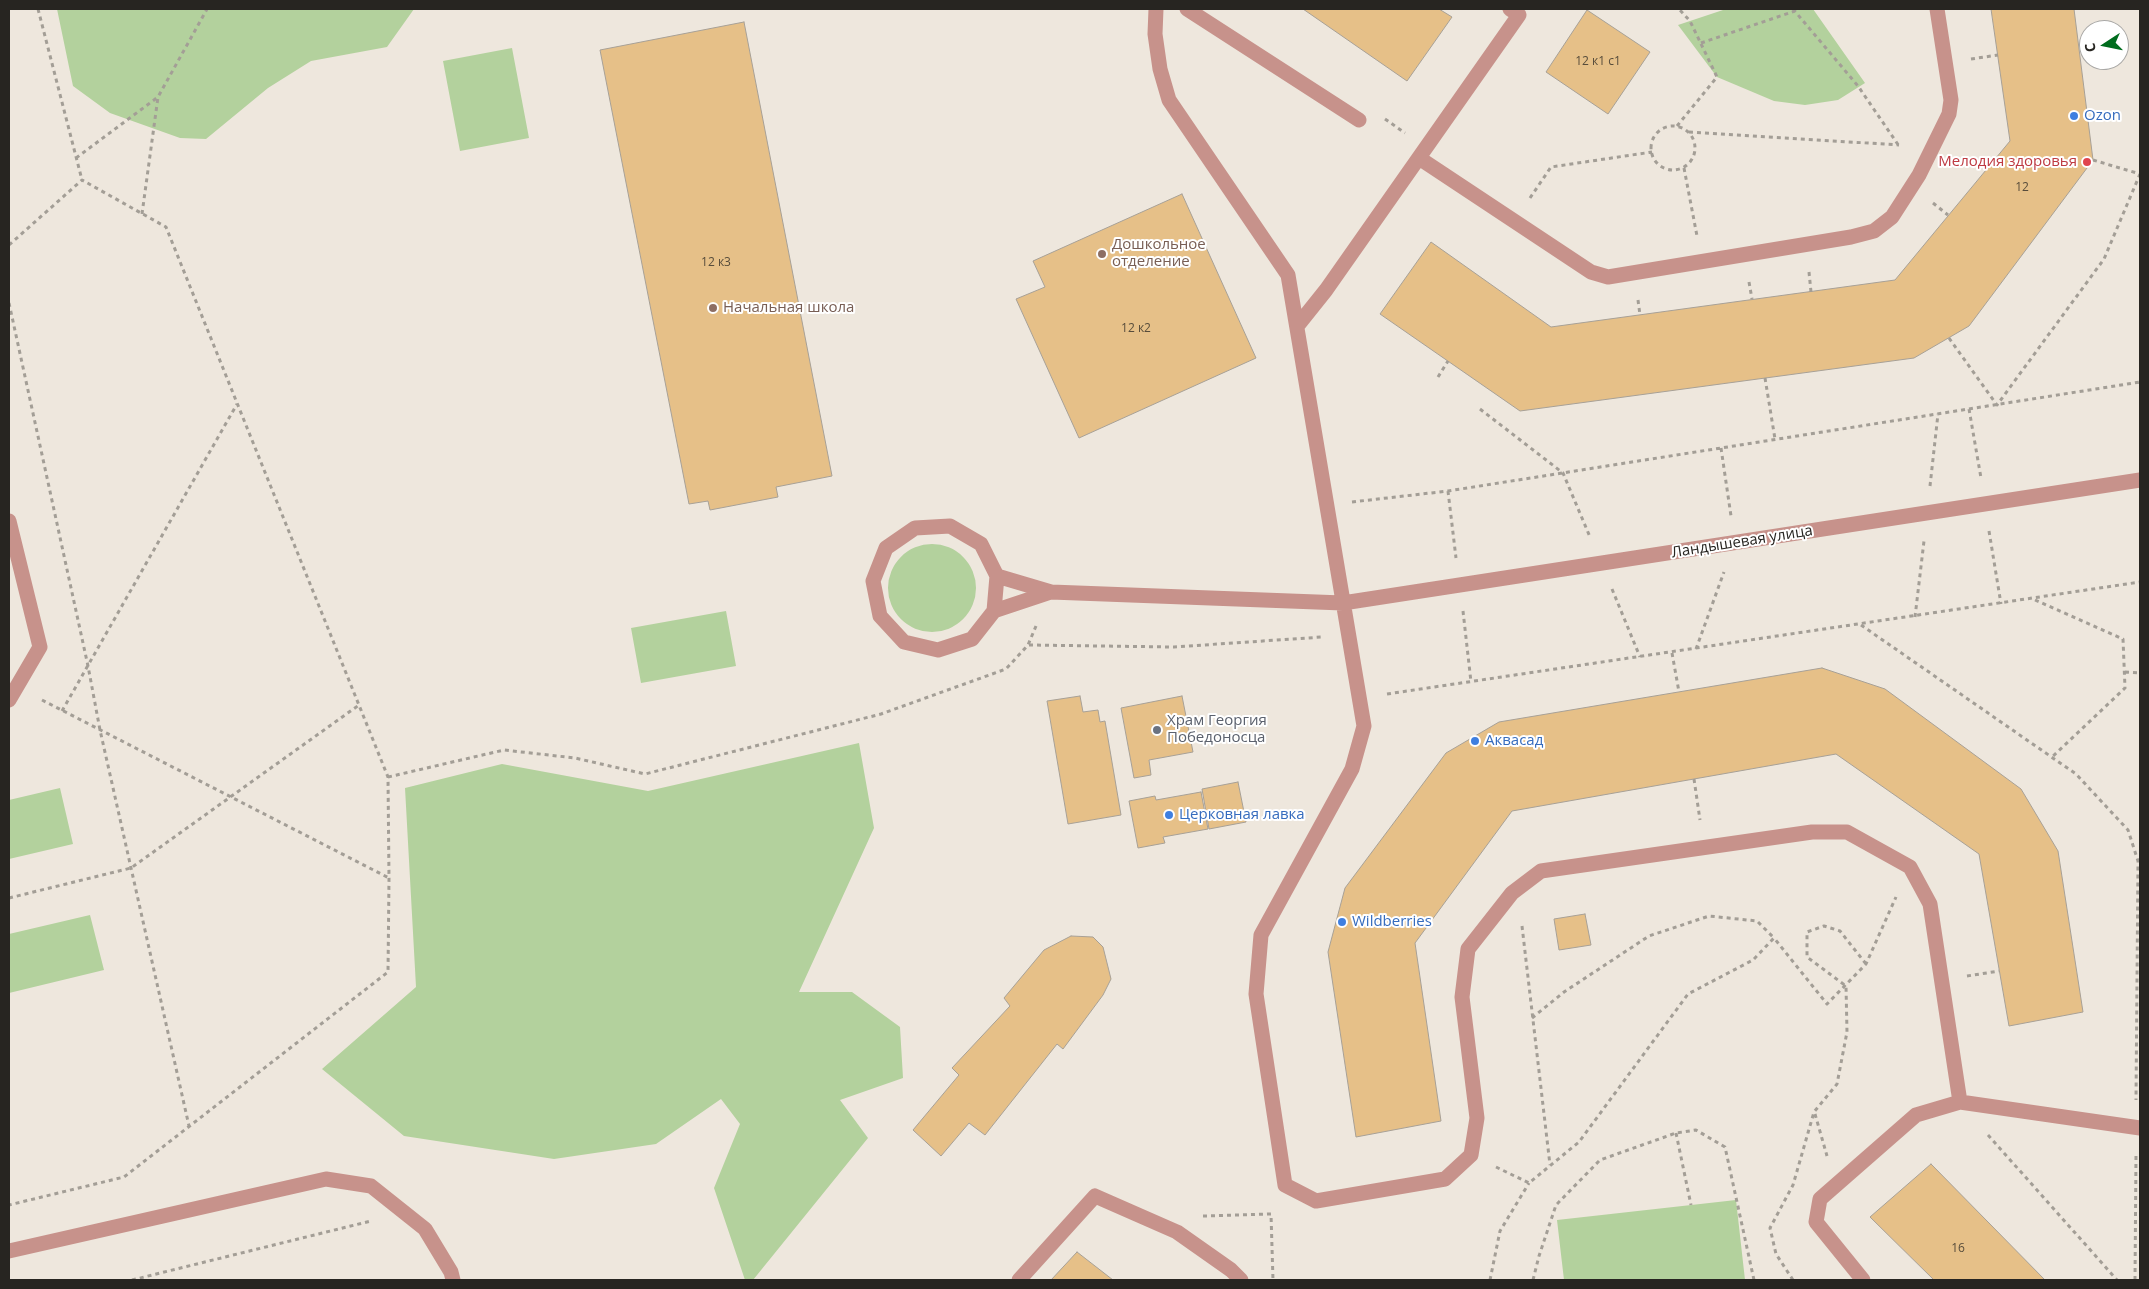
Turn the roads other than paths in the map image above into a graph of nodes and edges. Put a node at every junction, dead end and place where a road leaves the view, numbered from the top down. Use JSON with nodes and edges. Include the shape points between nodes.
{"nodes":[{"id":1,"x":1156,"y":9,"type":"edge"},
{"id":2,"x":1187,"y":9,"type":"edge"},
{"id":3,"x":1510,"y":9,"type":"edge"},
{"id":4,"x":1936,"y":9,"type":"edge"},
{"id":5,"x":1360,"y":120,"type":"road end"},
{"id":6,"x":1422,"y":152,"type":"junction"},
{"id":7,"x":1298,"y":325,"type":"junction"},
{"id":8,"x":2140,"y":480,"type":"edge"},
{"id":9,"x":9,"y":521,"type":"edge"},
{"id":10,"x":997,"y":576,"type":"junction"},
{"id":11,"x":1051,"y":592,"type":"junction"},
{"id":12,"x":1343,"y":603,"type":"junction"},
{"id":13,"x":994,"y":611,"type":"junction"},
{"id":14,"x":9,"y":700,"type":"edge"},
{"id":15,"x":1960,"y":1102,"type":"junction"},
{"id":16,"x":2138,"y":1127,"type":"edge"},
{"id":17,"x":9,"y":1251,"type":"edge"},
{"id":18,"x":453,"y":1280,"type":"edge"},
{"id":19,"x":1018,"y":1280,"type":"edge"},
{"id":20,"x":1241,"y":1280,"type":"edge"},
{"id":21,"x":1863,"y":1280,"type":"edge"}],
"edges":[{"from":1,"to":7,"type":"street","via":[[1155,34],[1160,69],[1170,100],[1288,275]]},
{"from":2,"to":5,"type":"street"},
{"from":3,"to":6,"type":"street","via":[[1519,15]]},
{"from":4,"to":6,"type":"street","via":[[1951,100],[1949,114],[1919,175],[1892,217],[1874,231],[1608,276],[1591,272]]},
{"from":6,"to":7,"type":"street"},
{"from":7,"to":12,"type":"street"},
{"from":8,"to":12,"type":"street","name":"Ландышевая улица"},
{"from":9,"to":14,"type":"street","via":[[40,647]]},
{"from":10,"to":11,"type":"street"},
{"from":10,"to":13,"type":"street"},
{"from":10,"to":13,"type":"street","via":[[981,544],[950,526],[915,528],[886,548],[873,581],[880,616],[904,642],[938,650],[972,639]]},
{"from":11,"to":12,"type":"street","name":"Ландышевая улица"},
{"from":11,"to":13,"type":"street"},
{"from":12,"to":15,"type":"street","via":[[1364,726],[1352,769],[1261,935],[1256,994],[1285,1185],[1316,1202],[1445,1179],[1470,1155],[1477,1118],[1462,997],[1468,949],[1512,893],[1541,871],[1812,832],[1847,832],[1910,867],[1930,904]]},
{"from":15,"to":16,"type":"street"},
{"from":15,"to":21,"type":"street","via":[[1916,1115],[1820,1199],[1816,1222]]},
{"from":17,"to":18,"type":"street","via":[[326,1179],[371,1186],[425,1228]]},
{"from":19,"to":20,"type":"street","via":[[1095,1196],[1176,1232]]}]}
